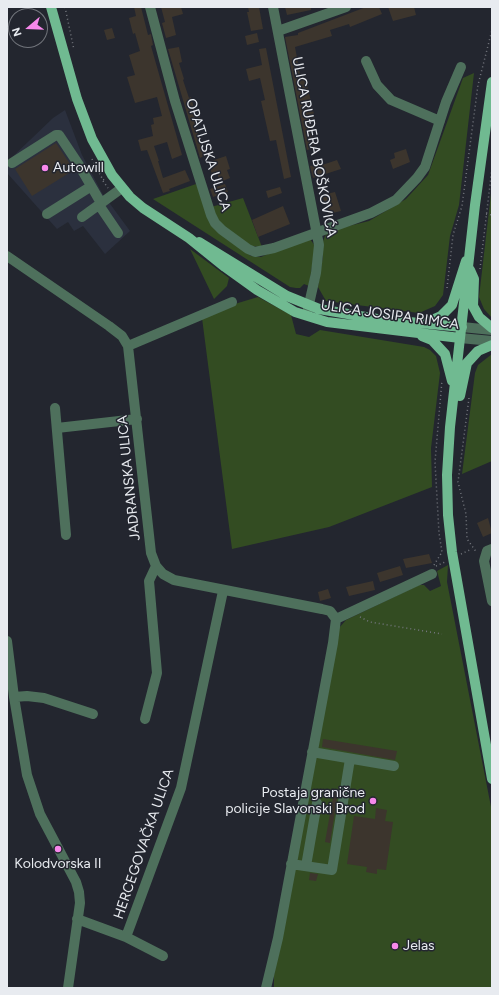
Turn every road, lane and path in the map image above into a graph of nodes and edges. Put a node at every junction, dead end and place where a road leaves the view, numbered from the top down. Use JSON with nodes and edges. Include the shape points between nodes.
{"nodes":[{"id":1,"x":51,"y":7,"type":"edge"},
{"id":2,"x":58,"y":7,"type":"edge"},
{"id":3,"x":65,"y":7,"type":"edge"},
{"id":4,"x":150,"y":7,"type":"edge"},
{"id":5,"x":273,"y":7,"type":"edge"},
{"id":6,"x":346,"y":7,"type":"edge"},
{"id":7,"x":492,"y":30,"type":"edge"},
{"id":8,"x":278,"y":31,"type":"junction"},
{"id":9,"x":62,"y":45,"type":"junction"},
{"id":10,"x":74,"y":51,"type":"dead end"},
{"id":11,"x":366,"y":61,"type":"dead end"},
{"id":12,"x":461,"y":67,"type":"dead end"},
{"id":13,"x":492,"y":82,"type":"edge"},
{"id":14,"x":440,"y":122,"type":"junction"},
{"id":15,"x":12,"y":163,"type":"dead end"},
{"id":16,"x":492,"y":168,"type":"edge"},
{"id":17,"x":103,"y":180,"type":"dead end"},
{"id":18,"x":90,"y":187,"type":"junction"},
{"id":19,"x":122,"y":188,"type":"junction"},
{"id":20,"x":109,"y":189,"type":"dead end"},
{"id":21,"x":100,"y":204,"type":"junction"},
{"id":22,"x":47,"y":214,"type":"dead end"},
{"id":23,"x":486,"y":214,"type":"junction"},
{"id":24,"x":492,"y":214,"type":"edge"},
{"id":25,"x":82,"y":217,"type":"dead end"},
{"id":26,"x":317,"y":232,"type":"junction"},
{"id":27,"x":118,"y":233,"type":"dead end"},
{"id":28,"x":189,"y":238,"type":"junction"},
{"id":29,"x":470,"y":254,"type":"junction"},
{"id":30,"x":7,"y":256,"type":"edge"},
{"id":31,"x":468,"y":267,"type":"junction"},
{"id":32,"x":480,"y":276,"type":"dead end"},
{"id":33,"x":446,"y":294,"type":"dead end"},
{"id":34,"x":232,"y":302,"type":"dead end"},
{"id":35,"x":309,"y":305,"type":"junction"},
{"id":36,"x":306,"y":317,"type":"junction"},
{"id":37,"x":426,"y":323,"type":"junction"},
{"id":38,"x":462,"y":327,"type":"junction"},
{"id":39,"x":492,"y":329,"type":"edge"},
{"id":40,"x":410,"y":332,"type":"junction"},
{"id":41,"x":460,"y":338,"type":"junction"},
{"id":42,"x":492,"y":341,"type":"edge"},
{"id":43,"x":492,"y":345,"type":"edge"},
{"id":44,"x":128,"y":346,"type":"junction"},
{"id":45,"x":442,"y":374,"type":"dead end"},
{"id":46,"x":470,"y":392,"type":"dead end"},
{"id":47,"x":454,"y":396,"type":"junction"},
{"id":48,"x":55,"y":408,"type":"dead end"},
{"id":49,"x":137,"y":419,"type":"junction"},
{"id":50,"x":450,"y":427,"type":"junction"},
{"id":51,"x":57,"y":428,"type":"junction"},
{"id":52,"x":66,"y":535,"type":"dead end"},
{"id":53,"x":490,"y":550,"type":"edge"},
{"id":54,"x":463,"y":553,"type":"dead end"},
{"id":55,"x":442,"y":563,"type":"dead end"},
{"id":56,"x":156,"y":566,"type":"junction"},
{"id":57,"x":432,"y":574,"type":"dead end"},
{"id":58,"x":223,"y":591,"type":"junction"},
{"id":59,"x":492,"y":601,"type":"edge"},
{"id":60,"x":349,"y":613,"type":"junction"},
{"id":61,"x":336,"y":619,"type":"junction"},
{"id":62,"x":442,"y":634,"type":"dead end"},
{"id":63,"x":7,"y":641,"type":"edge"},
{"id":64,"x":14,"y":697,"type":"junction"},
{"id":65,"x":92,"y":714,"type":"dead end"},
{"id":66,"x":146,"y":719,"type":"dead end"},
{"id":67,"x":312,"y":752,"type":"junction"},
{"id":68,"x":350,"y":758,"type":"junction"},
{"id":69,"x":394,"y":766,"type":"dead end"},
{"id":70,"x":492,"y":779,"type":"edge"},
{"id":71,"x":317,"y":803,"type":"dead end"},
{"id":72,"x":291,"y":864,"type":"junction"},
{"id":73,"x":306,"y":866,"type":"junction"},
{"id":74,"x":77,"y":919,"type":"junction"},
{"id":75,"x":126,"y":937,"type":"junction"},
{"id":76,"x":163,"y":956,"type":"dead end"},
{"id":77,"x":68,"y":988,"type":"edge"},
{"id":78,"x":266,"y":988,"type":"edge"}],
"edges":[{"from":1,"to":9,"type":"main road","name":"ULICA JOSIPA RIMCA"},
{"from":2,"to":9,"type":"main road","name":"ULICA JOSIPA RIMCA"},
{"from":3,"to":10,"type":"path"},
{"from":4,"to":26,"type":"street","name":"OPATIJSKA ULICA","via":[[175,101],[215,223],[254,252],[274,248]]},
{"from":5,"to":8,"type":"street","name":"ULICA RUĐERA BOŠKOVIĆA"},
{"from":6,"to":8,"type":"street"},
{"from":7,"to":33,"type":"path","via":[[478,85],[462,206],[453,234]]},
{"from":8,"to":26,"type":"street","name":"ULICA RUĐERA BOŠKOVIĆA"},
{"from":9,"to":19,"type":"main road","name":"ULICA JOSIPA RIMCA","via":[[77,99],[92,139]]},
{"from":11,"to":14,"type":"street","via":[[377,85],[391,100]]},
{"from":12,"to":14,"type":"street"},
{"from":13,"to":29,"type":"main road"},
{"from":14,"to":26,"type":"street","via":[[425,167],[396,200],[371,213]]},
{"from":15,"to":18,"type":"street","via":[[50,138],[59,135],[80,165]]},
{"from":16,"to":23,"type":"path"},
{"from":17,"to":20,"type":"path"},
{"from":18,"to":21,"type":"street"},
{"from":18,"to":22,"type":"street"},
{"from":19,"to":21,"type":"street"},
{"from":19,"to":28,"type":"main road","name":"ULICA JOSIPA RIMCA","via":[[143,208]]},
{"from":21,"to":25,"type":"street"},
{"from":21,"to":27,"type":"street"},
{"from":23,"to":24,"type":"path"},
{"from":23,"to":32,"type":"path"},
{"from":26,"to":35,"type":"street","name":"ULICA RUĐERA BOŠKOVIĆA","via":[[319,259]]},
{"from":28,"to":35,"type":"main road","name":"ULICA JOSIPA RIMCA","via":[[214,249],[288,296]]},
{"from":28,"to":36,"type":"main road","name":"ULICA JOSIPA RIMCA","via":[[225,268],[285,307]]},
{"from":29,"to":31,"type":"main road"},
{"from":29,"to":37,"type":"main road","via":[[463,265],[452,306],[441,316]]},
{"from":30,"to":44,"type":"street","via":[[109,326],[122,336]]},
{"from":31,"to":38,"type":"main road"},
{"from":31,"to":39,"type":"main road","via":[[474,279],[473,306],[479,317]]},
{"from":34,"to":44,"type":"street"},
{"from":35,"to":36,"type":"street","name":"ULICA RUĐERA BOŠKOVIĆA"},
{"from":35,"to":37,"type":"main road","name":"ULICA JOSIPA RIMCA","via":[[330,312]]},
{"from":36,"to":40,"type":"main road","name":"ULICA JOSIPA RIMCA"},
{"from":37,"to":38,"type":"main road","name":"ULICA JOSIPA RIMCA"},
{"from":38,"to":39,"type":"street","name":"ULICA JOSIPA RIMCA"},
{"from":38,"to":41,"type":"main road"},
{"from":40,"to":41,"type":"main road","name":"ULICA JOSIPA RIMCA"},
{"from":40,"to":47,"type":"main road","via":[[432,340],[442,350],[448,361]]},
{"from":41,"to":42,"type":"street","name":"ULICA JOSIPA RIMCA"},
{"from":41,"to":47,"type":"main road"},
{"from":43,"to":50,"type":"main road","via":[[478,351],[467,363],[458,407]]},
{"from":44,"to":49,"type":"street","name":"JADRANSKA ULICA"},
{"from":45,"to":55,"type":"path","via":[[435,462],[442,552],[432,568]]},
{"from":46,"to":54,"type":"path","via":[[458,482],[466,514],[467,539],[473,548]]},
{"from":47,"to":50,"type":"main road"},
{"from":48,"to":51,"type":"street"},
{"from":49,"to":51,"type":"street"},
{"from":49,"to":56,"type":"street","name":"JADRANSKA ULICA","via":[[151,553]]},
{"from":50,"to":70,"type":"main road","via":[[447,475],[450,532]]},
{"from":51,"to":52,"type":"street"},
{"from":53,"to":59,"type":"street","via":[[484,561]]},
{"from":56,"to":58,"type":"street","via":[[163,574],[174,580]]},
{"from":56,"to":66,"type":"street","via":[[149,581],[157,673]]},
{"from":57,"to":60,"type":"street"},
{"from":58,"to":61,"type":"street","via":[[322,609],[330,612]]},
{"from":58,"to":75,"type":"street","name":"HERCEGOVAČKA ULICA","via":[[181,788]]},
{"from":60,"to":61,"type":"street"},
{"from":60,"to":62,"type":"path","via":[[370,622]]},
{"from":61,"to":67,"type":"street","via":[[334,643]]},
{"from":63,"to":64,"type":"street"},
{"from":64,"to":65,"type":"street","via":[[44,698]]},
{"from":64,"to":74,"type":"street","via":[[23,755],[34,800],[79,892]]},
{"from":67,"to":68,"type":"street"},
{"from":67,"to":72,"type":"street"},
{"from":68,"to":69,"type":"street"},
{"from":68,"to":73,"type":"street","via":[[332,870]]},
{"from":71,"to":73,"type":"street"},
{"from":72,"to":73,"type":"street"},
{"from":72,"to":78,"type":"street"},
{"from":74,"to":75,"type":"street","name":"HERCEGOVAČKA ULICA"},
{"from":74,"to":77,"type":"street"},
{"from":75,"to":76,"type":"street"}]}
